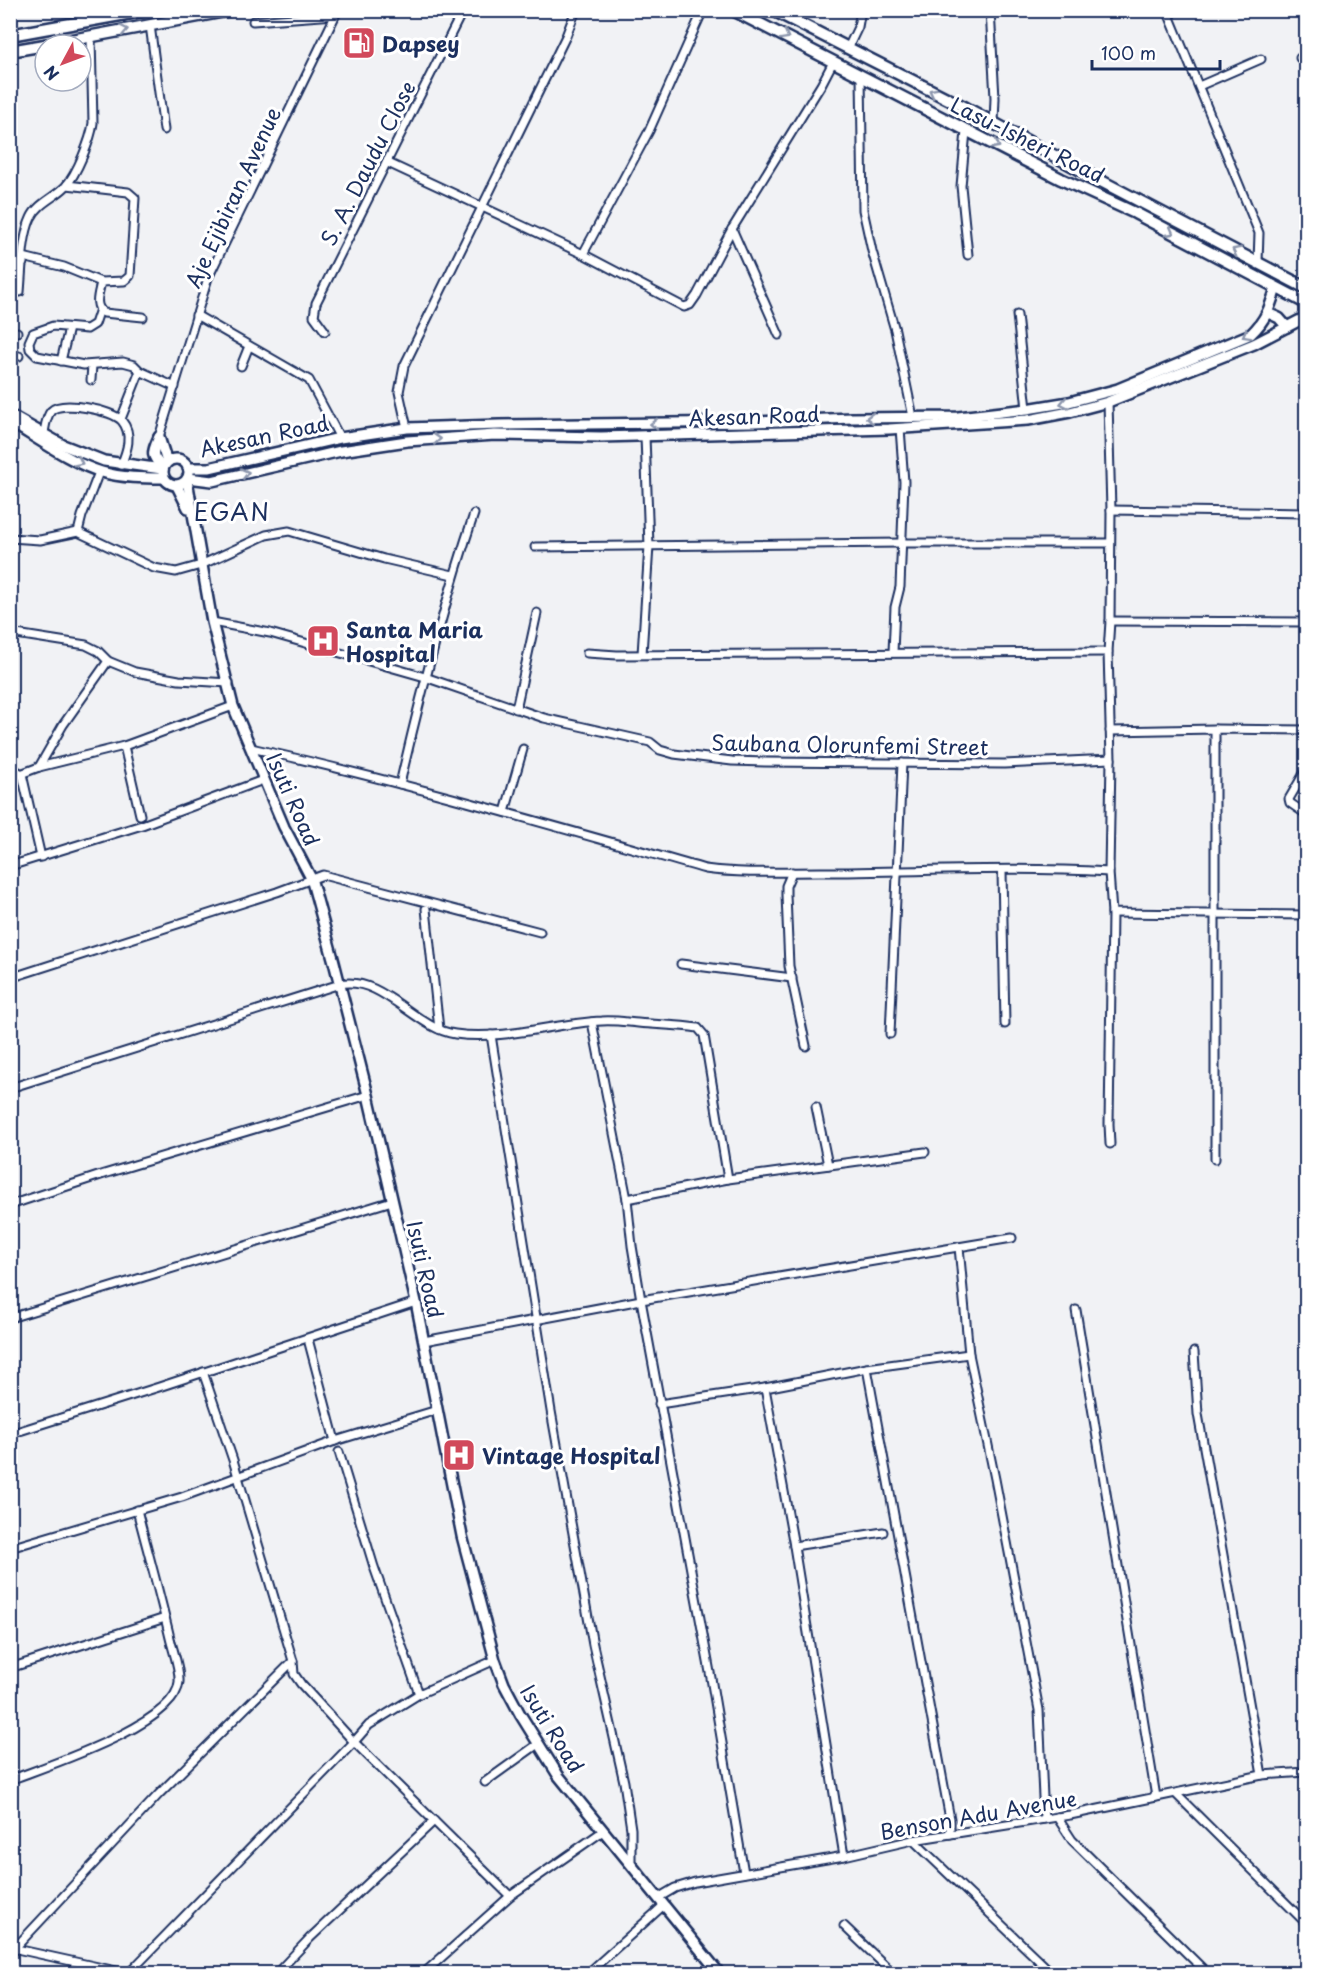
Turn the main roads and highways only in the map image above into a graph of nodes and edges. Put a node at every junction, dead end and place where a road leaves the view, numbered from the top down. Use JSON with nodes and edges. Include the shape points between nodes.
{"nodes":[{"id":1,"x":148,"y":10,"type":"edge"},
{"id":2,"x":231,"y":10,"type":"edge"},
{"id":3,"x":733,"y":10,"type":"edge"},
{"id":4,"x":773,"y":10,"type":"edge"},
{"id":5,"x":106,"y":15,"type":"edge"},
{"id":6,"x":10,"y":35,"type":"edge"},
{"id":7,"x":93,"y":37,"type":"edge"},
{"id":8,"x":33,"y":47,"type":"edge"},
{"id":9,"x":10,"y":51,"type":"edge"},
{"id":10,"x":1306,"y":288,"type":"edge"},
{"id":11,"x":1306,"y":303,"type":"edge"}],
"edges":[{"from":1,"to":5,"type":"main road"},
{"from":7,"to":2,"type":"main road","one_way":true},
{"from":3,"to":11,"type":"main road","name":"Lasu-Isheri Road","one_way":true},
{"from":10,"to":4,"type":"main road","name":"Lasu-Isheri Road","one_way":true},
{"from":5,"to":6,"type":"main road"},
{"from":8,"to":9,"type":"main road"}]}
